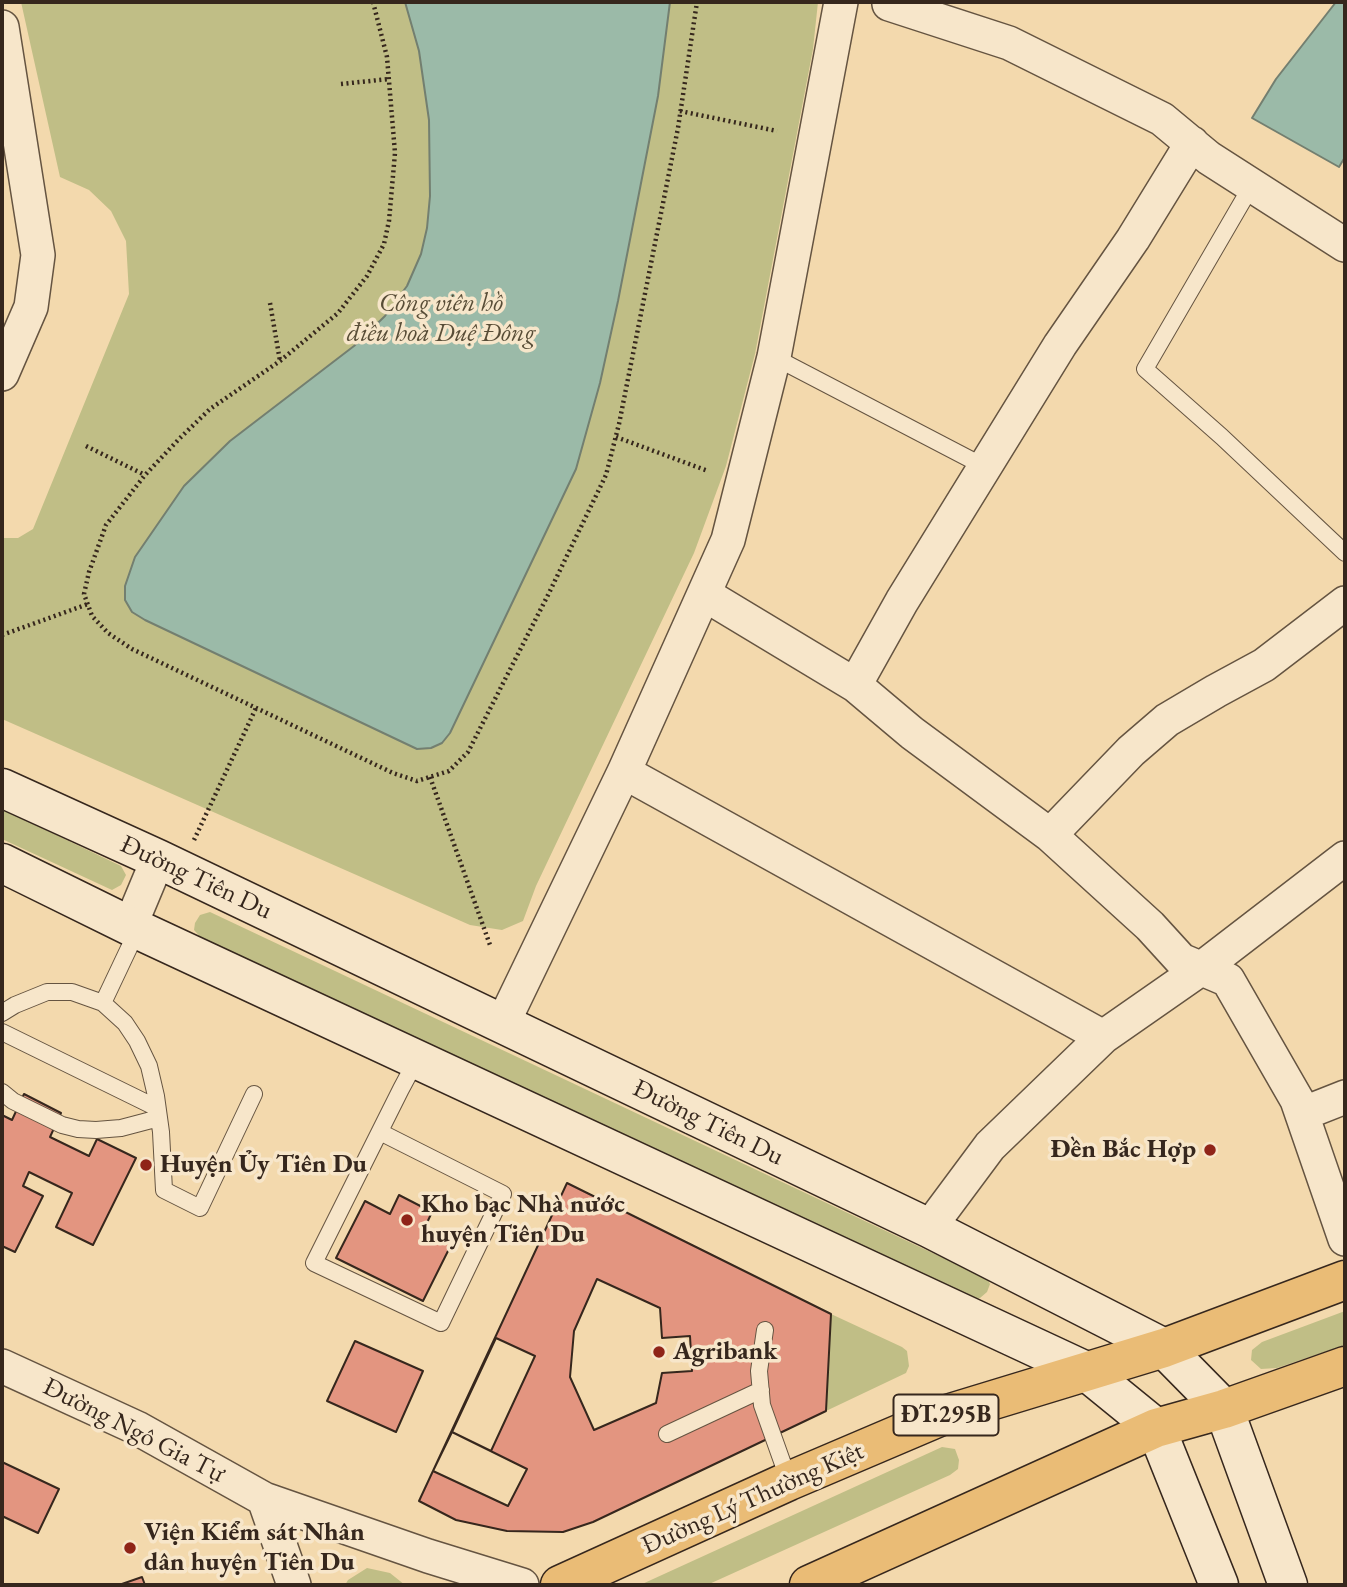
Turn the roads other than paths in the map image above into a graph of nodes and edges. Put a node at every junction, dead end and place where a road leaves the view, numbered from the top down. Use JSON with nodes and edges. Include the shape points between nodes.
{"nodes":[{"id":1,"x":841,"y":2,"type":"edge"},
{"id":2,"x":886,"y":2,"type":"edge"},
{"id":3,"x":2,"y":27,"type":"edge"},
{"id":4,"x":1192,"y":143,"type":"junction"},
{"id":5,"x":1252,"y":185,"type":"junction"},
{"id":6,"x":1345,"y":245,"type":"edge"},
{"id":7,"x":774,"y":357,"type":"junction"},
{"id":8,"x":2,"y":374,"type":"edge"},
{"id":9,"x":985,"y":467,"type":"junction"},
{"id":10,"x":1345,"y":553,"type":"edge"},
{"id":11,"x":704,"y":594,"type":"junction"},
{"id":12,"x":1345,"y":603,"type":"edge"},
{"id":13,"x":855,"y":685,"type":"junction"},
{"id":14,"x":624,"y":772,"type":"junction"},
{"id":15,"x":2,"y":788,"type":"edge"},
{"id":16,"x":1050,"y":835,"type":"junction"},
{"id":17,"x":174,"y":853,"type":"junction"},
{"id":18,"x":1345,"y":858,"type":"edge"},
{"id":19,"x":2,"y":863,"type":"edge"},
{"id":20,"x":134,"y":928,"type":"junction"},
{"id":21,"x":1202,"y":968,"type":"junction"},
{"id":22,"x":103,"y":1003,"type":"junction"},
{"id":23,"x":2,"y":1013,"type":"edge"},
{"id":24,"x":502,"y":1025,"type":"junction"},
{"id":25,"x":2,"y":1032,"type":"edge"},
{"id":26,"x":1103,"y":1037,"type":"junction"},
{"id":27,"x":417,"y":1059,"type":"junction"},
{"id":28,"x":2,"y":1092,"type":"edge"},
{"id":29,"x":254,"y":1094,"type":"dead end"},
{"id":30,"x":1345,"y":1097,"type":"edge"},
{"id":31,"x":158,"y":1113,"type":"junction"},
{"id":32,"x":1302,"y":1114,"type":"junction"},
{"id":33,"x":380,"y":1132,"type":"junction"},
{"id":34,"x":929,"y":1228,"type":"junction"},
{"id":35,"x":1345,"y":1239,"type":"edge"},
{"id":36,"x":1345,"y":1280,"type":"edge"},
{"id":37,"x":765,"y":1330,"type":"dead end"},
{"id":38,"x":1164,"y":1348,"type":"junction"},
{"id":39,"x":2,"y":1366,"type":"edge"},
{"id":40,"x":1345,"y":1366,"type":"edge"},
{"id":41,"x":1086,"y":1371,"type":"junction"},
{"id":42,"x":761,"y":1390,"type":"junction"},
{"id":43,"x":1224,"y":1409,"type":"junction"},
{"id":44,"x":1156,"y":1428,"type":"junction"},
{"id":45,"x":667,"y":1434,"type":"dead end"},
{"id":46,"x":789,"y":1482,"type":"junction"},
{"id":47,"x":264,"y":1499,"type":"junction"},
{"id":48,"x":294,"y":1585,"type":"edge"},
{"id":49,"x":522,"y":1585,"type":"edge"},
{"id":50,"x":560,"y":1585,"type":"edge"},
{"id":51,"x":809,"y":1585,"type":"edge"},
{"id":52,"x":1219,"y":1585,"type":"edge"},
{"id":53,"x":1288,"y":1585,"type":"edge"}],
"edges":[{"from":1,"to":7,"type":"street"},
{"from":2,"to":4,"type":"street","via":[[1009,43],[1162,119]]},
{"from":3,"to":8,"type":"street","via":[[38,255],[31,307]]},
{"from":4,"to":5,"type":"street"},
{"from":4,"to":9,"type":"street"},
{"from":5,"to":6,"type":"street"},
{"from":5,"to":10,"type":"lane","via":[[1144,369]]},
{"from":7,"to":9,"type":"lane"},
{"from":7,"to":11,"type":"street","via":[[728,540]]},
{"from":9,"to":13,"type":"street"},
{"from":11,"to":13,"type":"street"},
{"from":11,"to":14,"type":"street"},
{"from":12,"to":16,"type":"street","via":[[1264,665],[1167,720]]},
{"from":13,"to":16,"type":"street"},
{"from":14,"to":24,"type":"street"},
{"from":14,"to":26,"type":"street"},
{"from":15,"to":17,"type":"main road","name":"Đường Tiên Du"},
{"from":16,"to":21,"type":"street","via":[[1181,960]]},
{"from":17,"to":20,"type":"street"},
{"from":17,"to":24,"type":"main road","name":"Đường Tiên Du"},
{"from":18,"to":21,"type":"street"},
{"from":19,"to":20,"type":"main road"},
{"from":20,"to":22,"type":"lane"},
{"from":20,"to":27,"type":"main road"},
{"from":21,"to":26,"type":"street"},
{"from":21,"to":32,"type":"street","via":[[1228,981]]},
{"from":22,"to":23,"type":"lane","via":[[72,992],[47,992]]},
{"from":22,"to":31,"type":"lane","via":[[137,1041],[149,1066]]},
{"from":24,"to":34,"type":"main road","name":"Đường Tiên Du"},
{"from":25,"to":31,"type":"lane"},
{"from":26,"to":34,"type":"street","via":[[990,1146]]},
{"from":27,"to":33,"type":"lane"},
{"from":27,"to":41,"type":"main road"},
{"from":28,"to":31,"type":"lane","via":[[78,1129],[121,1128]]},
{"from":29,"to":31,"type":"lane","via":[[200,1208],[164,1190]]},
{"from":30,"to":32,"type":"street"},
{"from":32,"to":35,"type":"street"},
{"from":33,"to":33,"type":"lane","via":[[314,1264],[441,1323],[503,1194]]},
{"from":34,"to":38,"type":"main road","name":"Đường Tiên Du"},
{"from":36,"to":38,"type":"main road","name":"Đường Lý Thường Kiệt","number":"ĐT.295B"},
{"from":37,"to":42,"type":"lane"},
{"from":38,"to":41,"type":"main road","name":"Đường Lý Thường Kiệt","number":"ĐT.295B"},
{"from":38,"to":43,"type":"main road","name":"Đường Tiên Du"},
{"from":39,"to":47,"type":"street","name":"Đường Ngô Gia Tự","via":[[136,1428]]},
{"from":40,"to":43,"type":"main road"},
{"from":41,"to":44,"type":"main road"},
{"from":41,"to":46,"type":"main road","name":"Đường Lý Thường Kiệt","number":"ĐT.295B","via":[[944,1415]]},
{"from":42,"to":45,"type":"lane"},
{"from":42,"to":46,"type":"lane","via":[[766,1422]]},
{"from":43,"to":44,"type":"main road"},
{"from":43,"to":53,"type":"main road","name":"Đường Tiên Du"},
{"from":44,"to":51,"type":"main road"},
{"from":44,"to":52,"type":"main road"},
{"from":46,"to":50,"type":"main road","name":"Đường Lý Thường Kiệt","number":"ĐT.295B"},
{"from":47,"to":48,"type":"street"},
{"from":47,"to":49,"type":"street","name":"Đường Ngô Gia Tự"}]}
